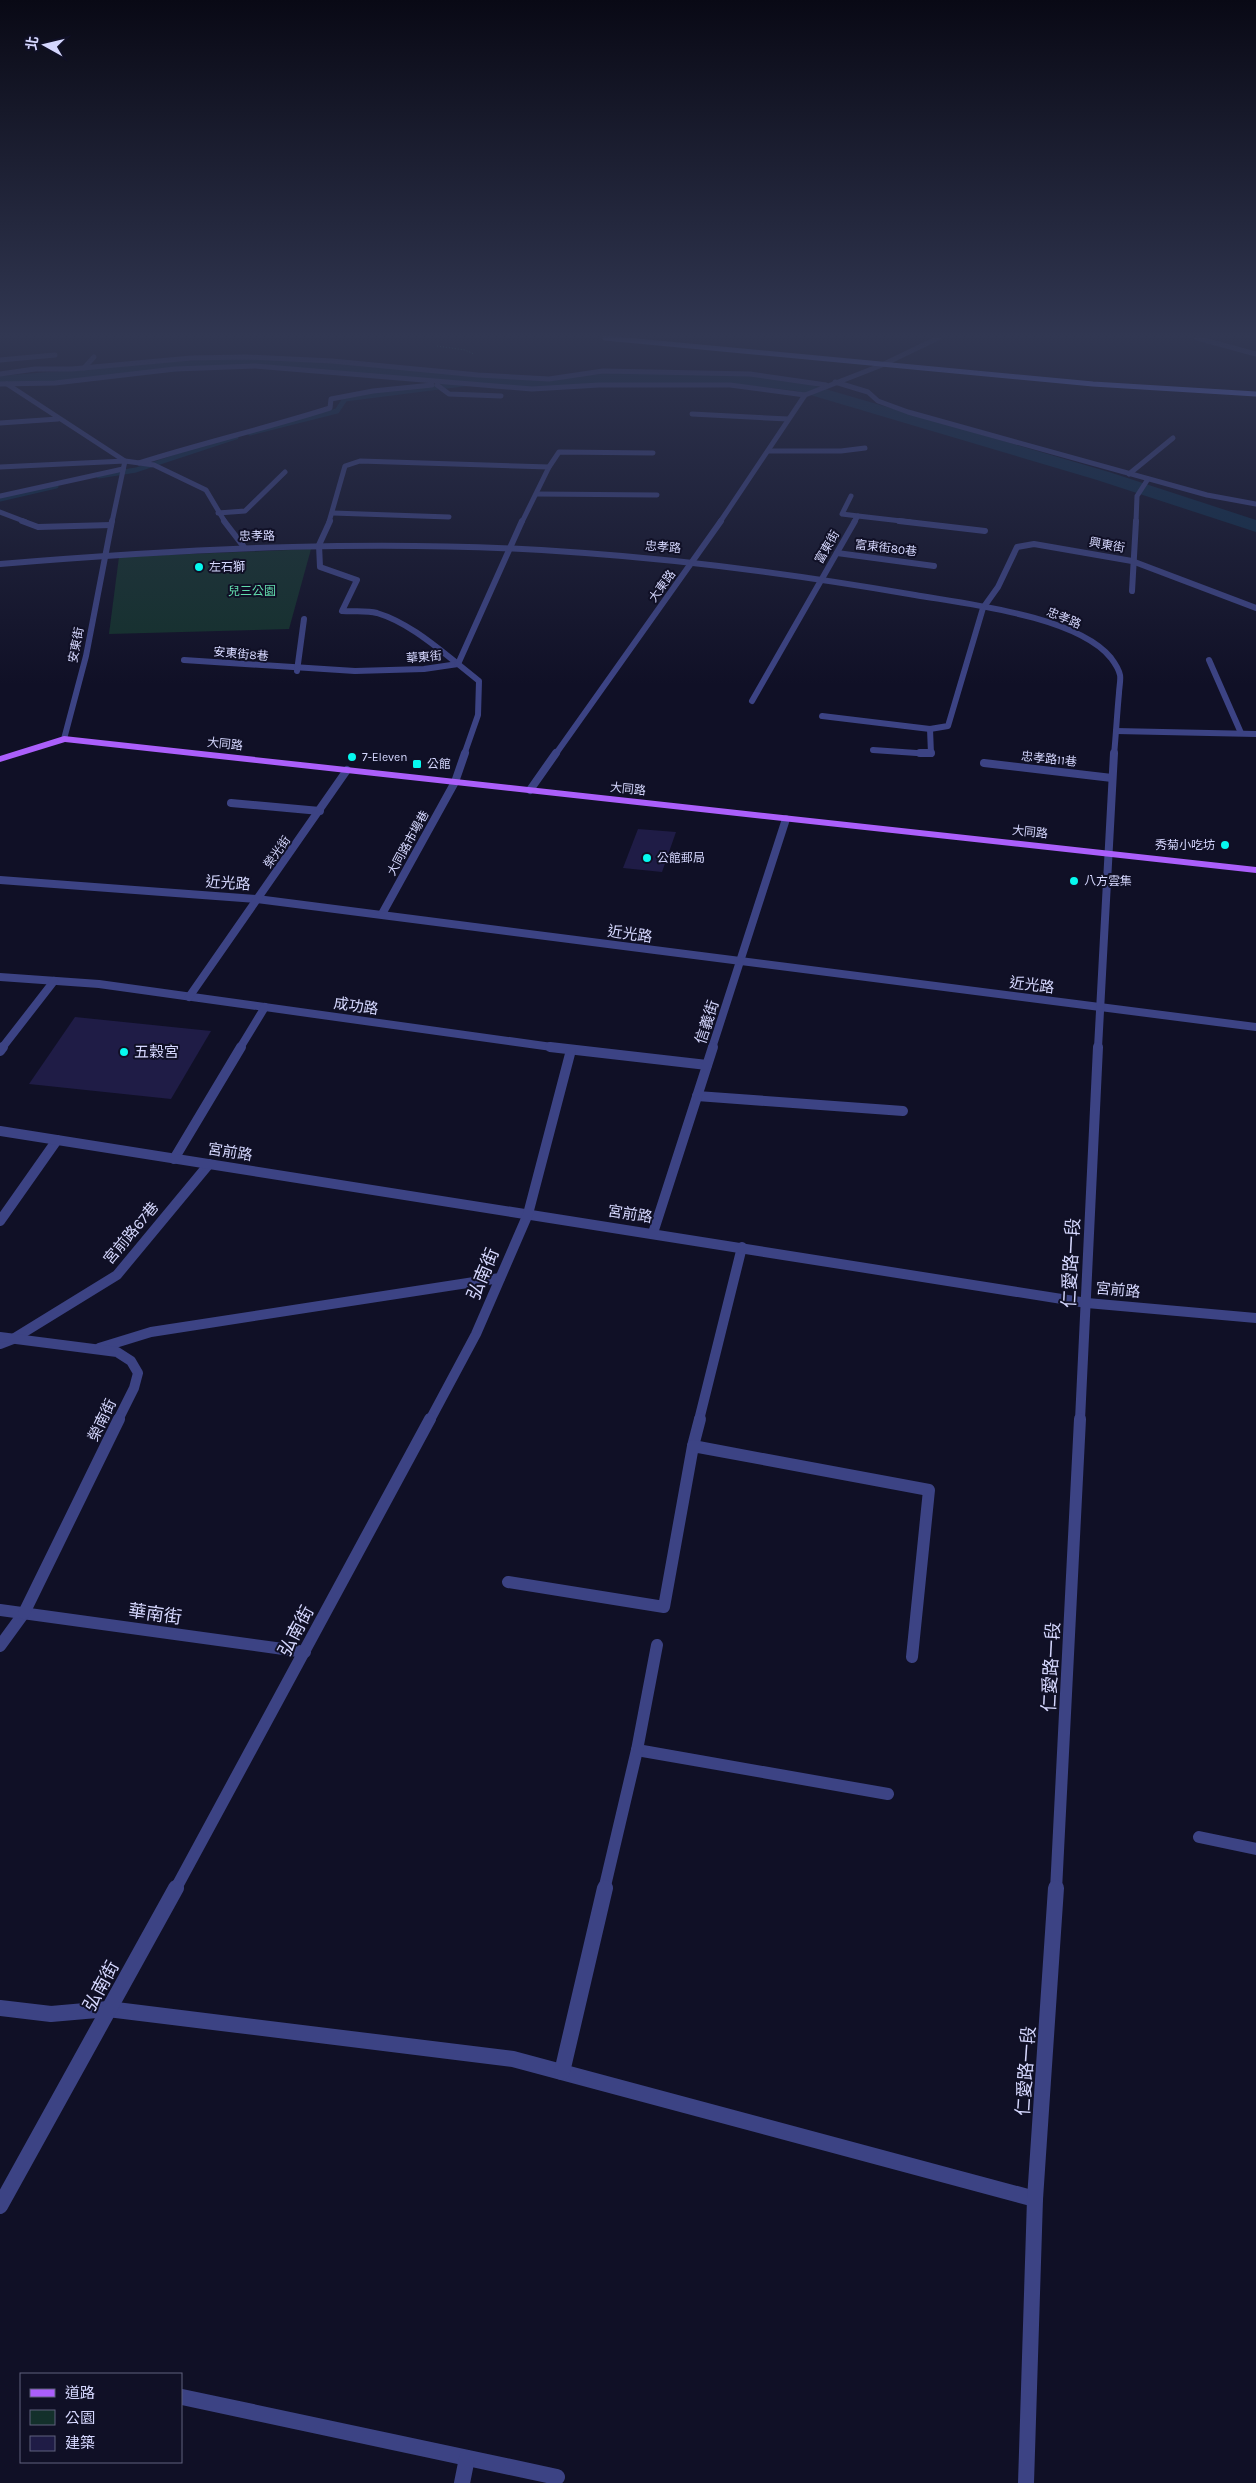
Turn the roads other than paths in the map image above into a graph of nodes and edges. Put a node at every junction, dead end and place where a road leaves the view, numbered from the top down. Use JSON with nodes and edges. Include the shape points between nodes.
{"nodes":[{"id":1,"x":114,"y":454,"type":"edge"},
{"id":2,"x":167,"y":454,"type":"edge"},
{"id":3,"x":558,"y":454,"type":"edge"},
{"id":4,"x":766,"y":454,"type":"edge"},
{"id":5,"x":1057,"y":454,"type":"edge"},
{"id":6,"x":1154,"y":454,"type":"edge"},
{"id":7,"x":125,"y":461,"type":"junction"},
{"id":8,"x":140,"y":463,"type":"junction"},
{"id":9,"x":0,"y":467,"type":"edge"},
{"id":10,"x":549,"y":467,"type":"junction"},
{"id":11,"x":123,"y":469,"type":"junction"},
{"id":12,"x":285,"y":472,"type":"dead end"},
{"id":13,"x":1129,"y":474,"type":"junction"},
{"id":14,"x":1148,"y":479,"type":"junction"},
{"id":15,"x":537,"y":494,"type":"junction"},
{"id":16,"x":657,"y":495,"type":"dead end"},
{"id":17,"x":0,"y":496,"type":"edge"},
{"id":18,"x":851,"y":496,"type":"dead end"},
{"id":19,"x":1256,"y":504,"type":"edge"},
{"id":20,"x":0,"y":512,"type":"edge"},
{"id":21,"x":218,"y":513,"type":"junction"},
{"id":22,"x":332,"y":513,"type":"junction"},
{"id":23,"x":858,"y":516,"type":"junction"},
{"id":24,"x":449,"y":517,"type":"dead end"},
{"id":25,"x":111,"y":525,"type":"junction"},
{"id":26,"x":985,"y":531,"type":"dead end"},
{"id":27,"x":320,"y":545,"type":"junction"},
{"id":28,"x":244,"y":547,"type":"junction"},
{"id":29,"x":508,"y":550,"type":"junction"},
{"id":30,"x":106,"y":554,"type":"junction"},
{"id":31,"x":837,"y":554,"type":"junction"},
{"id":32,"x":694,"y":561,"type":"junction"},
{"id":33,"x":1132,"y":561,"type":"junction"},
{"id":34,"x":0,"y":564,"type":"edge"},
{"id":35,"x":934,"y":566,"type":"dead end"},
{"id":36,"x":822,"y":578,"type":"junction"},
{"id":37,"x":1132,"y":591,"type":"dead end"},
{"id":38,"x":983,"y":608,"type":"junction"},
{"id":39,"x":1256,"y":608,"type":"edge"},
{"id":40,"x":304,"y":620,"type":"dead end"},
{"id":41,"x":184,"y":660,"type":"dead end"},
{"id":42,"x":1209,"y":660,"type":"dead end"},
{"id":43,"x":458,"y":665,"type":"junction"},
{"id":44,"x":297,"y":671,"type":"junction"},
{"id":45,"x":752,"y":701,"type":"dead end"},
{"id":46,"x":822,"y":716,"type":"dead end"},
{"id":47,"x":930,"y":729,"type":"junction"},
{"id":48,"x":1116,"y":731,"type":"junction"},
{"id":49,"x":1241,"y":733,"type":"junction"},
{"id":50,"x":1256,"y":734,"type":"edge"},
{"id":51,"x":64,"y":739,"type":"junction"},
{"id":52,"x":873,"y":750,"type":"dead end"},
{"id":53,"x":0,"y":759,"type":"edge"},
{"id":54,"x":984,"y":763,"type":"dead end"},
{"id":55,"x":347,"y":770,"type":"junction"},
{"id":56,"x":1112,"y":778,"type":"junction"},
{"id":57,"x":455,"y":782,"type":"junction"},
{"id":58,"x":530,"y":790,"type":"junction"},
{"id":59,"x":231,"y":803,"type":"dead end"},
{"id":60,"x":320,"y":811,"type":"junction"},
{"id":61,"x":786,"y":819,"type":"junction"},
{"id":62,"x":1107,"y":853,"type":"junction"},
{"id":63,"x":1256,"y":870,"type":"edge"},
{"id":64,"x":0,"y":880,"type":"edge"},
{"id":65,"x":257,"y":899,"type":"junction"},
{"id":66,"x":382,"y":914,"type":"junction"},
{"id":67,"x":740,"y":962,"type":"junction"},
{"id":68,"x":0,"y":977,"type":"edge"},
{"id":69,"x":54,"y":981,"type":"junction"},
{"id":70,"x":189,"y":997,"type":"junction"},
{"id":71,"x":265,"y":1007,"type":"junction"},
{"id":72,"x":1100,"y":1008,"type":"junction"},
{"id":73,"x":1256,"y":1027,"type":"edge"},
{"id":74,"x":0,"y":1050,"type":"edge"},
{"id":75,"x":571,"y":1050,"type":"junction"},
{"id":76,"x":707,"y":1065,"type":"junction"},
{"id":77,"x":697,"y":1096,"type":"junction"},
{"id":78,"x":903,"y":1111,"type":"dead end"},
{"id":79,"x":0,"y":1132,"type":"edge"},
{"id":80,"x":57,"y":1140,"type":"junction"},
{"id":81,"x":174,"y":1159,"type":"junction"},
{"id":82,"x":209,"y":1164,"type":"junction"},
{"id":83,"x":528,"y":1214,"type":"junction"},
{"id":84,"x":0,"y":1221,"type":"edge"},
{"id":85,"x":653,"y":1233,"type":"junction"},
{"id":86,"x":742,"y":1247,"type":"junction"},
{"id":87,"x":500,"y":1278,"type":"junction"},
{"id":88,"x":1087,"y":1303,"type":"junction"},
{"id":89,"x":1256,"y":1318,"type":"edge"},
{"id":90,"x":0,"y":1337,"type":"edge"},
{"id":91,"x":13,"y":1339,"type":"junction"},
{"id":92,"x":0,"y":1344,"type":"edge"},
{"id":93,"x":99,"y":1348,"type":"junction"},
{"id":94,"x":693,"y":1446,"type":"junction"},
{"id":95,"x":508,"y":1582,"type":"dead end"},
{"id":96,"x":0,"y":1610,"type":"edge"},
{"id":97,"x":24,"y":1614,"type":"junction"},
{"id":98,"x":657,"y":1644,"type":"dead end"},
{"id":99,"x":0,"y":1646,"type":"edge"},
{"id":100,"x":305,"y":1652,"type":"junction"},
{"id":101,"x":912,"y":1657,"type":"dead end"},
{"id":102,"x":637,"y":1750,"type":"junction"},
{"id":103,"x":888,"y":1794,"type":"dead end"},
{"id":104,"x":1199,"y":1837,"type":"dead end"},
{"id":105,"x":1256,"y":1848,"type":"edge"},
{"id":106,"x":0,"y":2008,"type":"edge"},
{"id":107,"x":108,"y":2010,"type":"junction"},
{"id":108,"x":562,"y":2072,"type":"junction"},
{"id":109,"x":1035,"y":2199,"type":"junction"},
{"id":110,"x":0,"y":2206,"type":"edge"},
{"id":111,"x":182,"y":2396,"type":"edge"},
{"id":112,"x":467,"y":2458,"type":"junction"},
{"id":113,"x":557,"y":2478,"type":"dead end"},
{"id":114,"x":462,"y":2483,"type":"edge"},
{"id":115,"x":1026,"y":2483,"type":"edge"}],
"edges":[{"from":1,"to":7,"type":"street"},
{"from":2,"to":8,"type":"street"},
{"from":3,"to":10,"type":"street"},
{"from":4,"to":32,"type":"street","name":"大東路"},
{"from":5,"to":13,"type":"street"},
{"from":6,"to":13,"type":"street"},
{"from":7,"to":8,"type":"street"},
{"from":7,"to":9,"type":"street"},
{"from":7,"to":11,"type":"street","name":"安東街"},
{"from":8,"to":21,"type":"street","via":[[154,465],[206,490]]},
{"from":10,"to":15,"type":"street","name":"華東街"},
{"from":10,"to":22,"type":"street","via":[[360,461],[345,466]]},
{"from":11,"to":17,"type":"street"},
{"from":11,"to":25,"type":"street","name":"安東街"},
{"from":12,"to":21,"type":"street","via":[[245,511]]},
{"from":13,"to":14,"type":"street"},
{"from":14,"to":19,"type":"street"},
{"from":14,"to":33,"type":"street","via":[[1137,496]]},
{"from":15,"to":16,"type":"street"},
{"from":15,"to":29,"type":"street","name":"華東街"},
{"from":18,"to":23,"type":"street","via":[[842,514]]},
{"from":20,"to":25,"type":"street","via":[[38,527]]},
{"from":21,"to":28,"type":"street"},
{"from":22,"to":24,"type":"street"},
{"from":22,"to":27,"type":"street"},
{"from":23,"to":26,"type":"street"},
{"from":23,"to":31,"type":"street","name":"富東街"},
{"from":25,"to":30,"type":"street","name":"安東街"},
{"from":27,"to":28,"type":"street","name":"忠孝路"},
{"from":27,"to":29,"type":"street","name":"忠孝路"},
{"from":27,"to":43,"type":"street","via":[[320,567],[357,580],[342,611],[377,613],[412,631]]},
{"from":28,"to":30,"type":"street","name":"忠孝路"},
{"from":29,"to":32,"type":"street","name":"忠孝路"},
{"from":29,"to":43,"type":"street","name":"華東街"},
{"from":30,"to":34,"type":"street","name":"忠孝路"},
{"from":30,"to":51,"type":"street","name":"安東街","via":[[86,656]]},
{"from":31,"to":35,"type":"street","name":"富東街80巷"},
{"from":31,"to":36,"type":"street","name":"富東街"},
{"from":32,"to":36,"type":"street","name":"忠孝路"},
{"from":32,"to":58,"type":"street","name":"大東路"},
{"from":33,"to":37,"type":"street"},
{"from":33,"to":38,"type":"street","name":"興東街","via":[[1034,544],[1017,547],[998,587]]},
{"from":33,"to":39,"type":"street","name":"興東街"},
{"from":36,"to":38,"type":"street","name":"忠孝路"},
{"from":36,"to":45,"type":"street","name":"富東街"},
{"from":38,"to":47,"type":"street","via":[[948,726]]},
{"from":38,"to":48,"type":"street","name":"忠孝路","via":[[1039,619],[1093,643],[1111,658],[1120,674]]},
{"from":40,"to":44,"type":"street"},
{"from":41,"to":44,"type":"street","name":"安東街8巷"},
{"from":42,"to":49,"type":"street"},
{"from":43,"to":44,"type":"street","name":"華東街","via":[[420,670]]},
{"from":43,"to":57,"type":"street","name":"大同路市場巷","via":[[479,681],[478,715]]},
{"from":46,"to":47,"type":"street"},
{"from":47,"to":52,"type":"street","via":[[931,754]]},
{"from":48,"to":49,"type":"street"},
{"from":48,"to":56,"type":"street","name":"忠孝路"},
{"from":49,"to":50,"type":"street"},
{"from":51,"to":53,"type":"main road","name":"大同路"},
{"from":51,"to":55,"type":"main road","name":"大同路"},
{"from":54,"to":56,"type":"street","name":"忠孝路11巷"},
{"from":55,"to":57,"type":"main road","name":"大同路"},
{"from":55,"to":60,"type":"street","name":"榮光街"},
{"from":56,"to":62,"type":"street","name":"忠孝路"},
{"from":57,"to":58,"type":"main road","name":"大同路"},
{"from":57,"to":66,"type":"street","name":"大同路市場巷"},
{"from":58,"to":61,"type":"main road","name":"大同路"},
{"from":59,"to":60,"type":"street"},
{"from":60,"to":65,"type":"street","name":"榮光街"},
{"from":61,"to":62,"type":"main road","name":"大同路"},
{"from":61,"to":67,"type":"street","name":"信義街"},
{"from":62,"to":63,"type":"main road","name":"大同路"},
{"from":62,"to":72,"type":"street","name":"仁愛路一段"},
{"from":64,"to":65,"type":"street","name":"近光路"},
{"from":65,"to":66,"type":"street","name":"近光路"},
{"from":65,"to":70,"type":"street","name":"榮光街"},
{"from":66,"to":67,"type":"street","name":"近光路"},
{"from":67,"to":72,"type":"street","name":"近光路"},
{"from":67,"to":76,"type":"street","name":"信義街"},
{"from":68,"to":69,"type":"street","name":"成功路"},
{"from":69,"to":70,"type":"street","name":"成功路"},
{"from":69,"to":74,"type":"street"},
{"from":70,"to":71,"type":"street","name":"成功路"},
{"from":71,"to":75,"type":"street","name":"成功路"},
{"from":71,"to":81,"type":"street"},
{"from":72,"to":73,"type":"street","name":"近光路"},
{"from":72,"to":88,"type":"street","name":"仁愛路一段"},
{"from":75,"to":76,"type":"street","name":"成功路"},
{"from":75,"to":83,"type":"street","name":"弘南街"},
{"from":76,"to":77,"type":"street","name":"信義街"},
{"from":77,"to":78,"type":"street"},
{"from":77,"to":85,"type":"street","name":"信義街"},
{"from":79,"to":80,"type":"street","name":"宮前路"},
{"from":80,"to":81,"type":"street","name":"宮前路"},
{"from":80,"to":84,"type":"street"},
{"from":81,"to":82,"type":"street","name":"宮前路"},
{"from":82,"to":83,"type":"street","name":"宮前路"},
{"from":82,"to":91,"type":"street","name":"宮前路67巷","via":[[117,1275]]},
{"from":83,"to":85,"type":"street","name":"宮前路"},
{"from":83,"to":87,"type":"street","name":"弘南街"},
{"from":85,"to":86,"type":"street","name":"宮前路"},
{"from":86,"to":88,"type":"street","name":"宮前路"},
{"from":86,"to":94,"type":"street"},
{"from":87,"to":93,"type":"street","via":[[151,1332]]},
{"from":87,"to":100,"type":"street","name":"弘南街","via":[[476,1334]]},
{"from":88,"to":89,"type":"street","name":"宮前路"},
{"from":88,"to":109,"type":"street","name":"仁愛路一段","via":[[1061,1817]]},
{"from":90,"to":91,"type":"street","name":"榮南街"},
{"from":91,"to":92,"type":"street","name":"宮前路67巷"},
{"from":91,"to":93,"type":"street","name":"榮南街"},
{"from":93,"to":97,"type":"street","name":"榮南街","via":[[117,1352],[131,1361],[138,1373],[134,1388]]},
{"from":94,"to":95,"type":"street","via":[[664,1607]]},
{"from":94,"to":101,"type":"street","via":[[929,1490]]},
{"from":96,"to":97,"type":"street","name":"華南街"},
{"from":97,"to":99,"type":"street","name":"榮南街"},
{"from":97,"to":100,"type":"street","name":"華南街"},
{"from":98,"to":102,"type":"street"},
{"from":100,"to":107,"type":"street","name":"弘南街"},
{"from":102,"to":103,"type":"street"},
{"from":102,"to":108,"type":"street"},
{"from":104,"to":105,"type":"street"},
{"from":106,"to":107,"type":"street","via":[[51,2014]]},
{"from":107,"to":108,"type":"street","via":[[513,2059]]},
{"from":107,"to":110,"type":"street","name":"弘南街"},
{"from":108,"to":109,"type":"street"},
{"from":109,"to":115,"type":"street","name":"仁愛路一段"},
{"from":111,"to":112,"type":"street"},
{"from":112,"to":113,"type":"street"},
{"from":112,"to":114,"type":"street"}]}
